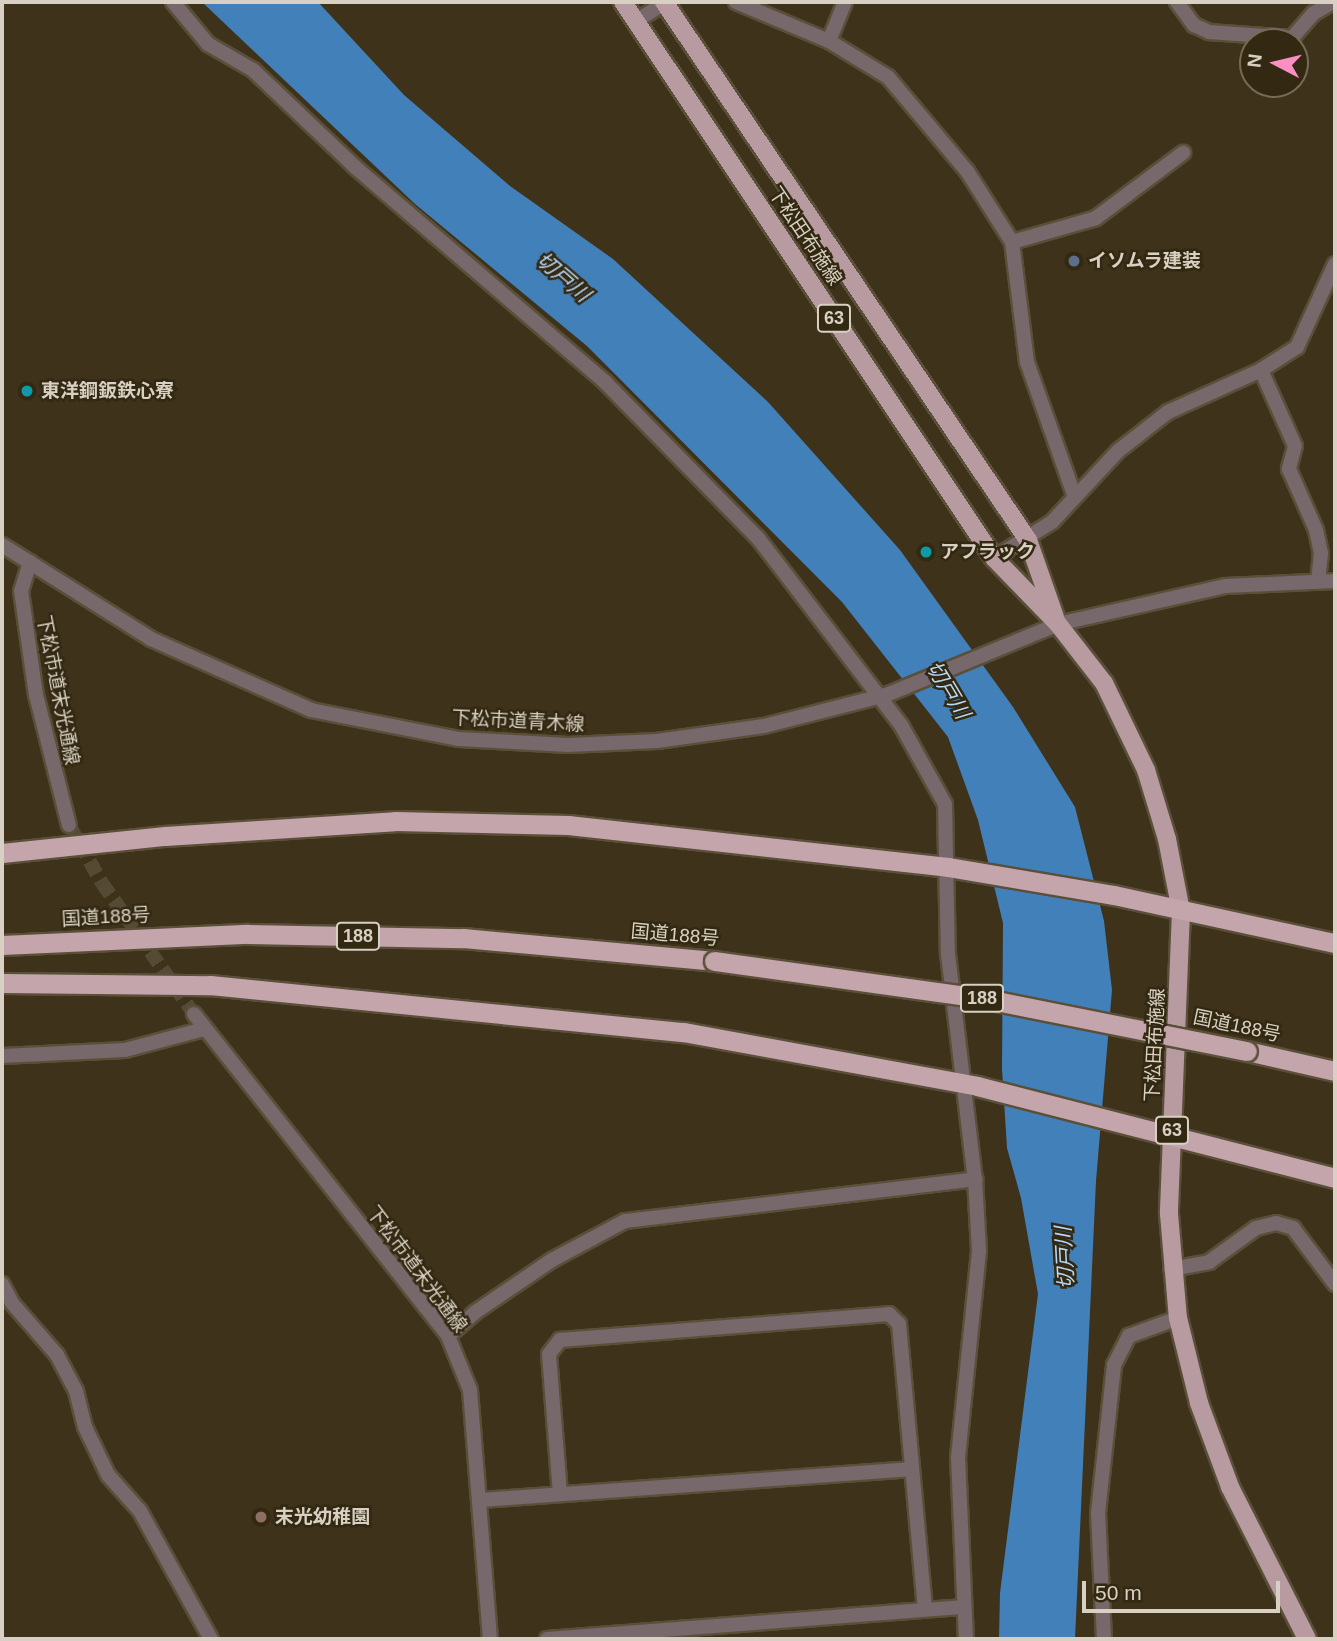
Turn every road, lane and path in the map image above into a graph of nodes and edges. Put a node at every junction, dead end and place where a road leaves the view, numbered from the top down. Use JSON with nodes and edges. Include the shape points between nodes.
{"nodes":[{"id":1,"x":173,"y":2,"type":"edge"},
{"id":2,"x":622,"y":2,"type":"edge"},
{"id":3,"x":665,"y":2,"type":"edge"},
{"id":4,"x":736,"y":2,"type":"edge"},
{"id":5,"x":845,"y":2,"type":"edge"},
{"id":6,"x":1177,"y":2,"type":"edge"},
{"id":7,"x":1333,"y":2,"type":"edge"},
{"id":8,"x":636,"y":21,"type":"junction"},
{"id":9,"x":829,"y":41,"type":"junction"},
{"id":10,"x":1183,"y":153,"type":"dead end"},
{"id":11,"x":1012,"y":242,"type":"junction"},
{"id":12,"x":1335,"y":264,"type":"edge"},
{"id":13,"x":1261,"y":370,"type":"junction"},
{"id":14,"x":1074,"y":495,"type":"junction"},
{"id":15,"x":1028,"y":540,"type":"junction"},
{"id":16,"x":2,"y":545,"type":"edge"},
{"id":17,"x":994,"y":558,"type":"junction"},
{"id":18,"x":30,"y":562,"type":"junction"},
{"id":19,"x":1318,"y":580,"type":"junction"},
{"id":20,"x":1335,"y":581,"type":"edge"},
{"id":21,"x":1058,"y":624,"type":"junction"},
{"id":22,"x":881,"y":696,"type":"junction"},
{"id":23,"x":69,"y":825,"type":"tunnel mouth"},
{"id":24,"x":2,"y":853,"type":"edge"},
{"id":25,"x":955,"y":868,"type":"junction"},
{"id":26,"x":1181,"y":911,"type":"junction"},
{"id":27,"x":1335,"y":943,"type":"edge"},
{"id":28,"x":2,"y":944,"type":"edge"},
{"id":29,"x":2,"y":984,"type":"edge"},
{"id":30,"x":194,"y":1014,"type":"tunnel mouth"},
{"id":31,"x":204,"y":1029,"type":"junction"},
{"id":32,"x":2,"y":1056,"type":"edge"},
{"id":33,"x":1335,"y":1071,"type":"edge"},
{"id":34,"x":969,"y":1084,"type":"junction"},
{"id":35,"x":1171,"y":1136,"type":"junction"},
{"id":36,"x":1335,"y":1178,"type":"edge"},
{"id":37,"x":975,"y":1179,"type":"junction"},
{"id":38,"x":1171,"y":1269,"type":"junction"},
{"id":39,"x":2,"y":1284,"type":"edge"},
{"id":40,"x":1335,"y":1284,"type":"edge"},
{"id":41,"x":7,"y":1307,"type":"edge"},
{"id":42,"x":1178,"y":1318,"type":"junction"},
{"id":43,"x":448,"y":1336,"type":"junction"},
{"id":44,"x":910,"y":1469,"type":"junction"},
{"id":45,"x":560,"y":1494,"type":"junction"},
{"id":46,"x":481,"y":1500,"type":"junction"},
{"id":47,"x":964,"y":1607,"type":"junction"},
{"id":48,"x":925,"y":1609,"type":"junction"},
{"id":49,"x":211,"y":1639,"type":"edge"},
{"id":50,"x":490,"y":1639,"type":"edge"},
{"id":51,"x":547,"y":1639,"type":"edge"},
{"id":52,"x":966,"y":1639,"type":"edge"},
{"id":53,"x":1104,"y":1639,"type":"edge"},
{"id":54,"x":1307,"y":1639,"type":"edge"}],
"edges":[{"from":1,"to":22,"type":"street","via":[[208,44],[253,70],[354,166],[605,382],[758,538]]},
{"from":2,"to":8,"type":"main road","name":"下松田布施線","number":"63"},
{"from":3,"to":8,"type":"street"},
{"from":3,"to":15,"type":"main road","name":"下松田布施線","number":"63"},
{"from":4,"to":9,"type":"street"},
{"from":5,"to":9,"type":"street"},
{"from":6,"to":7,"type":"street","via":[[1194,25],[1209,32],[1292,38],[1314,13]]},
{"from":8,"to":17,"type":"main road","name":"下松田布施線","number":"63"},
{"from":9,"to":11,"type":"street","via":[[888,78],[932,125]]},
{"from":10,"to":11,"type":"street","via":[[1096,218]]},
{"from":11,"to":14,"type":"street","via":[[1027,362]]},
{"from":12,"to":13,"type":"street","via":[[1297,347]]},
{"from":13,"to":14,"type":"street","via":[[1168,412],[1118,451]]},
{"from":13,"to":19,"type":"street","via":[[1295,446],[1289,469],[1315,530],[1321,553]]},
{"from":14,"to":15,"type":"street","via":[[1052,522]]},
{"from":15,"to":17,"type":"street"},
{"from":15,"to":21,"type":"main road","name":"下松田布施線","number":"63"},
{"from":16,"to":18,"type":"street","name":"下松市道青木線"},
{"from":17,"to":21,"type":"main road","name":"下松田布施線","number":"63"},
{"from":18,"to":22,"type":"street","name":"下松市道青木線","via":[[151,639],[235,679],[311,710],[459,739],[568,746],[657,741],[764,726]]},
{"from":18,"to":23,"type":"street","name":"下松市道末光通線","via":[[21,591],[36,695]]},
{"from":19,"to":20,"type":"street","name":"下松市道青木線"},
{"from":19,"to":21,"type":"street","name":"下松市道青木線","via":[[1225,586]]},
{"from":21,"to":22,"type":"street","name":"下松市道青木線"},
{"from":21,"to":26,"type":"main road","name":"下松田布施線","number":"63","via":[[1104,683],[1146,770],[1167,839]]},
{"from":22,"to":25,"type":"street","via":[[945,804]]},
{"from":24,"to":25,"type":"highway","via":[[165,836],[395,821],[568,825]]},
{"from":25,"to":26,"type":"highway"},
{"from":25,"to":34,"type":"street","via":[[948,954]]},
{"from":26,"to":27,"type":"highway"},
{"from":26,"to":35,"type":"main road","name":"下松田布施線","number":"63"},
{"from":28,"to":33,"type":"highway","name":"国道188号","number":"188","bridge":true,"via":[[248,934],[450,938],[714,961],[981,998]]},
{"from":29,"to":34,"type":"highway","via":[[210,985],[436,1006],[684,1032]]},
{"from":30,"to":31,"type":"street","name":"下松市道末光通線"},
{"from":31,"to":32,"type":"street","via":[[125,1050]]},
{"from":31,"to":43,"type":"street","name":"下松市道末光通線"},
{"from":34,"to":35,"type":"highway"},
{"from":34,"to":37,"type":"street"},
{"from":35,"to":36,"type":"highway"},
{"from":35,"to":38,"type":"main road","name":"下松田布施線","number":"63"},
{"from":37,"to":43,"type":"street","via":[[625,1222],[552,1260]]},
{"from":37,"to":47,"type":"street","via":[[979,1251],[958,1457]]},
{"from":38,"to":40,"type":"street","via":[[1209,1262],[1256,1228],[1276,1223],[1293,1228]]},
{"from":38,"to":42,"type":"main road","name":"下松田布施線","number":"63"},
{"from":39,"to":41,"type":"street"},
{"from":41,"to":49,"type":"street","via":[[57,1355],[108,1475],[139,1511]]},
{"from":42,"to":53,"type":"street","via":[[1129,1336],[1114,1365],[1098,1513]]},
{"from":42,"to":54,"type":"main road","name":"下松田布施線","number":"63","via":[[1199,1404],[1230,1487]]},
{"from":43,"to":46,"type":"street","name":"下松市道末光通線","via":[[470,1390]]},
{"from":44,"to":45,"type":"street"},
{"from":44,"to":45,"type":"street","via":[[900,1324],[889,1314],[560,1340],[549,1354]]},
{"from":44,"to":48,"type":"street"},
{"from":45,"to":46,"type":"street"},
{"from":46,"to":50,"type":"street","name":"下松市道末光通線"},
{"from":47,"to":48,"type":"street"},
{"from":47,"to":52,"type":"street"},
{"from":48,"to":51,"type":"street"}]}
